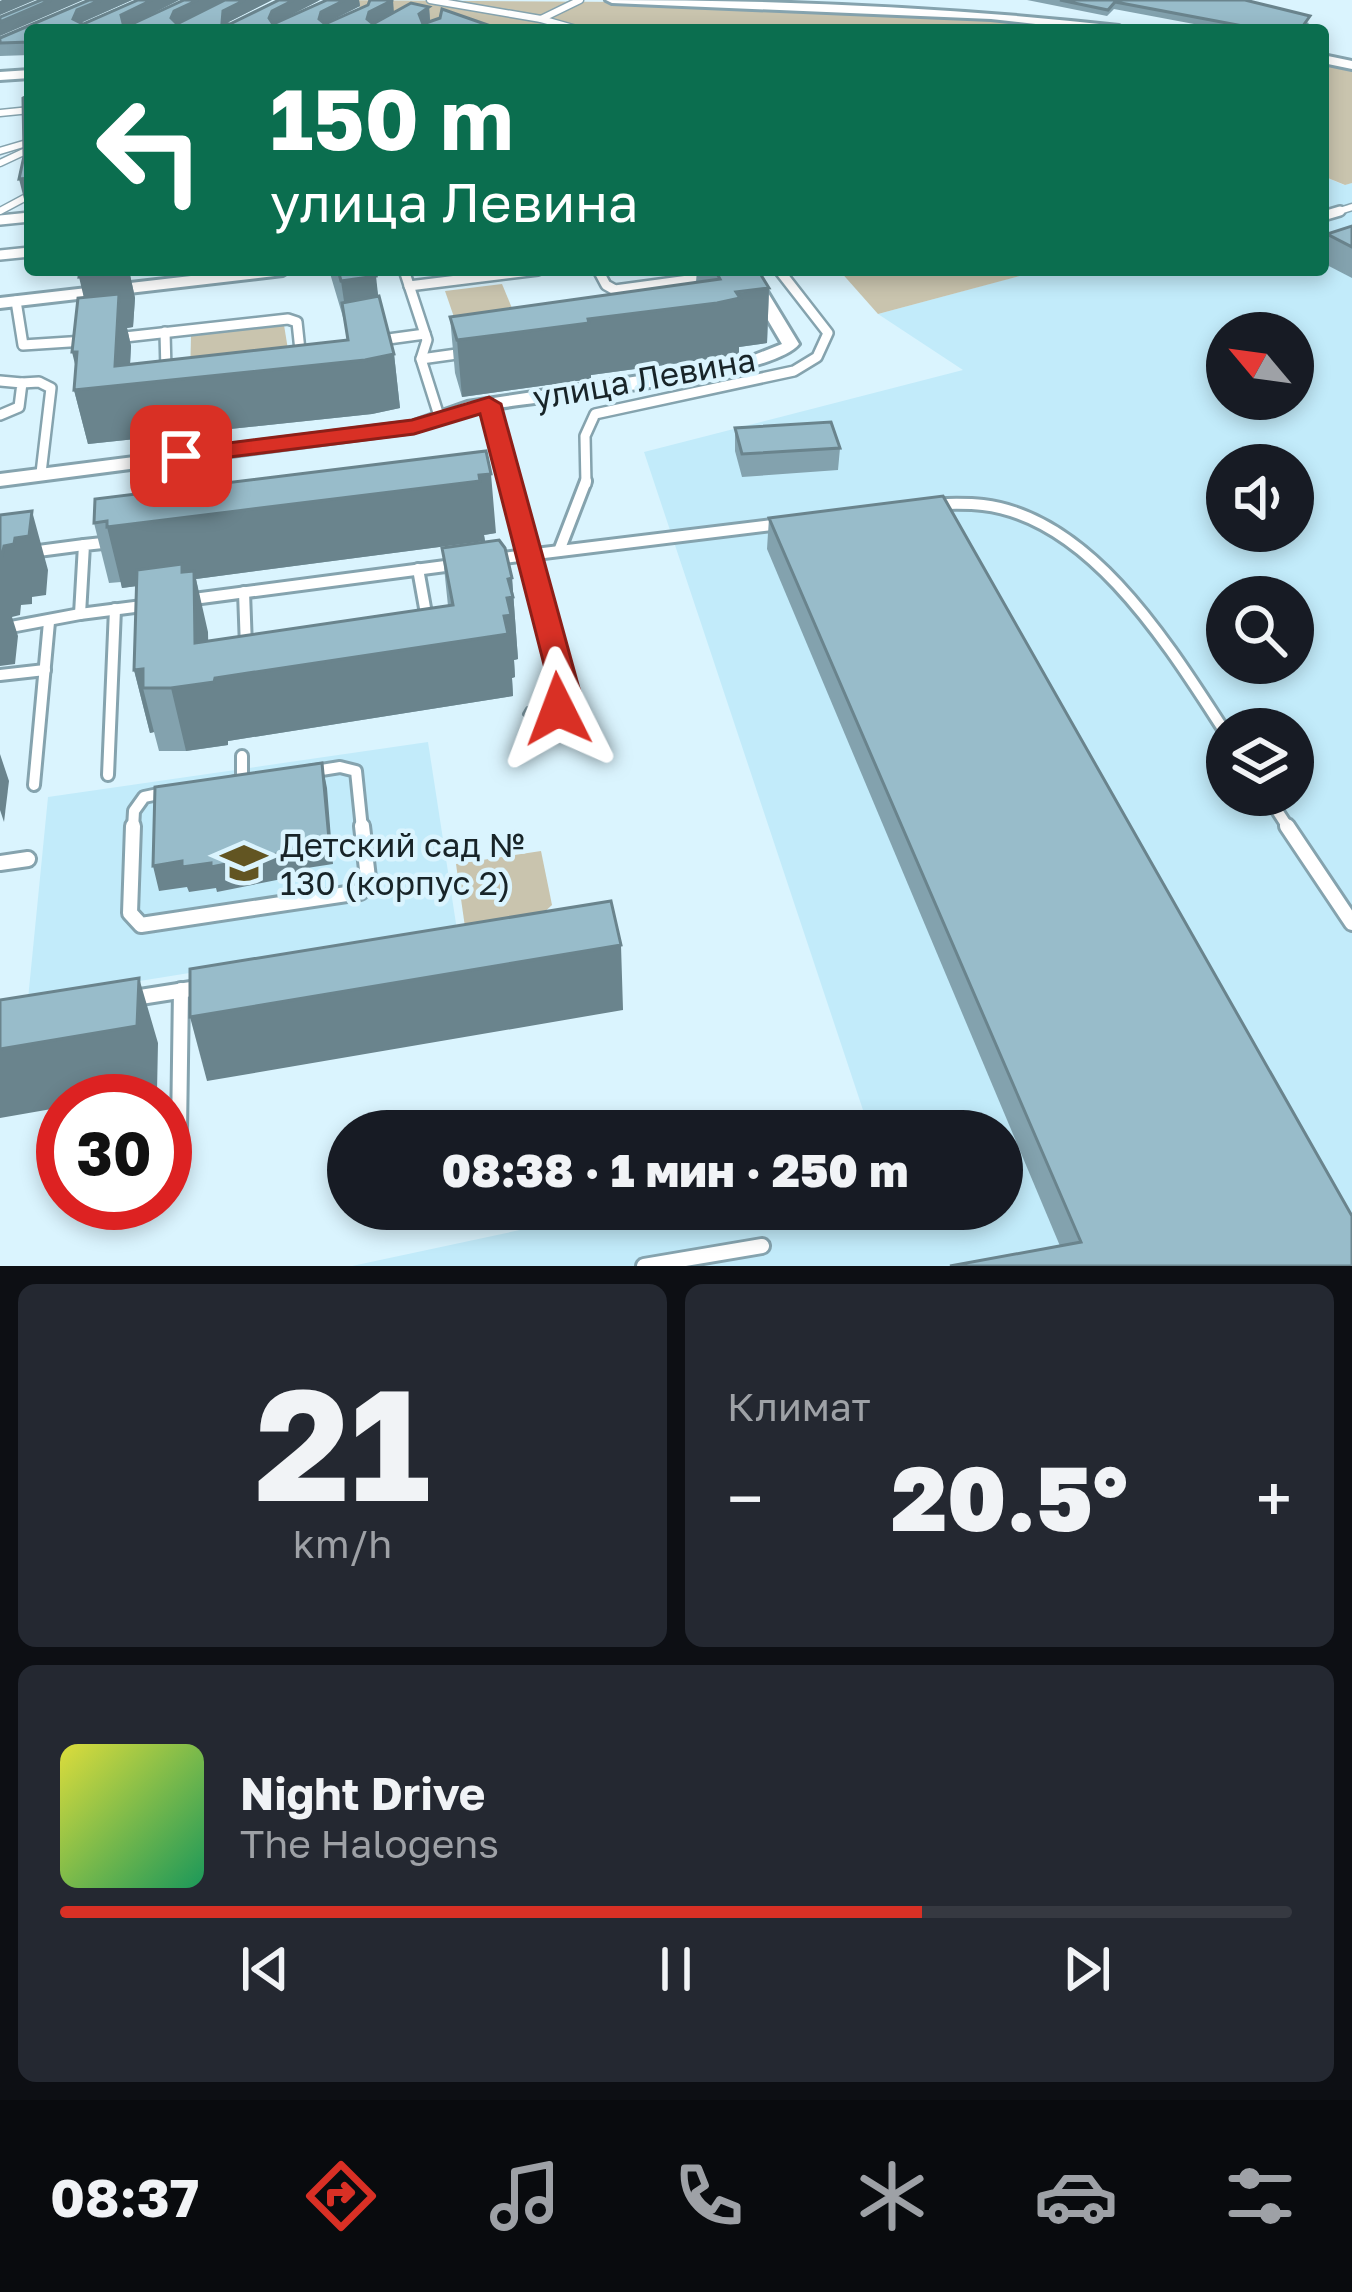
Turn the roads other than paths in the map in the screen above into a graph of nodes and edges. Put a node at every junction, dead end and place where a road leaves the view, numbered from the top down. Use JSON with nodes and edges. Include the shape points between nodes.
{"nodes":[{"id":1,"x":430,"y":0,"type":"edge"},
{"id":2,"x":580,"y":0,"type":"edge"},
{"id":3,"x":612,"y":0,"type":"edge"},
{"id":4,"x":541,"y":19,"type":"junction"},
{"id":5,"x":559,"y":24,"type":"edge"},
{"id":6,"x":1068,"y":24,"type":"edge"},
{"id":7,"x":231,"y":276,"type":"edge"},
{"id":8,"x":406,"y":276,"type":"edge"},
{"id":9,"x":490,"y":276,"type":"edge"},
{"id":10,"x":602,"y":276,"type":"edge"},
{"id":11,"x":689,"y":276,"type":"edge"},
{"id":12,"x":735,"y":276,"type":"edge"},
{"id":13,"x":784,"y":276,"type":"edge"},
{"id":14,"x":654,"y":285,"type":"junction"},
{"id":15,"x":410,"y":286,"type":"junction"},
{"id":16,"x":661,"y":296,"type":"edge"},
{"id":17,"x":8,"y":302,"type":"edge"},
{"id":18,"x":165,"y":332,"type":"junction"},
{"id":19,"x":425,"y":334,"type":"junction"},
{"id":20,"x":363,"y":343,"type":"edge"},
{"id":21,"x":322,"y":348,"type":"edge"},
{"id":22,"x":488,"y":350,"type":"edge"},
{"id":23,"x":301,"y":351,"type":"junction"},
{"id":24,"x":421,"y":359,"type":"junction"},
{"id":25,"x":301,"y":375,"type":"edge"},
{"id":26,"x":0,"y":381,"type":"edge"},
{"id":27,"x":22,"y":383,"type":"junction"},
{"id":28,"x":166,"y":392,"type":"edge"},
{"id":29,"x":489,"y":404,"type":"junction"},
{"id":30,"x":0,"y":415,"type":"edge"},
{"id":31,"x":440,"y":419,"type":"junction"},
{"id":32,"x":41,"y":473,"type":"junction"},
{"id":33,"x":0,"y":480,"type":"edge"},
{"id":34,"x":512,"y":492,"type":"junction"},
{"id":35,"x":489,"y":495,"type":"edge"},
{"id":36,"x":929,"y":505,"type":"edge"},
{"id":37,"x":790,"y":522,"type":"edge"},
{"id":38,"x":132,"y":539,"type":"edge"},
{"id":39,"x":84,"y":545,"type":"junction"},
{"id":40,"x":559,"y":551,"type":"junction"},
{"id":41,"x":529,"y":555,"type":"junction"},
{"id":42,"x":0,"y":556,"type":"edge"},
{"id":43,"x":479,"y":561,"type":"edge"},
{"id":44,"x":459,"y":564,"type":"edge"},
{"id":45,"x":418,"y":569,"type":"junction"},
{"id":46,"x":244,"y":592,"type":"junction"},
{"id":47,"x":182,"y":600,"type":"edge"},
{"id":48,"x":161,"y":603,"type":"edge"},
{"id":49,"x":115,"y":609,"type":"junction"},
{"id":50,"x":80,"y":614,"type":"junction"},
{"id":51,"x":49,"y":622,"type":"junction"},
{"id":52,"x":0,"y":629,"type":"edge"},
{"id":53,"x":430,"y":638,"type":"edge"},
{"id":54,"x":247,"y":663,"type":"edge"},
{"id":55,"x":45,"y":670,"type":"junction"},
{"id":56,"x":0,"y":675,"type":"edge"},
{"id":57,"x":1209,"y":708,"type":"edge"},
{"id":58,"x":536,"y":714,"type":"dead end"},
{"id":59,"x":242,"y":756,"type":"dead end"},
{"id":60,"x":301,"y":773,"type":"edge"},
{"id":61,"x":108,"y":775,"type":"dead end"},
{"id":62,"x":262,"y":778,"type":"edge"},
{"id":63,"x":242,"y":781,"type":"junction"},
{"id":64,"x":221,"y":784,"type":"edge"},
{"id":65,"x":34,"y":785,"type":"dead end"},
{"id":66,"x":177,"y":790,"type":"edge"},
{"id":67,"x":1281,"y":816,"type":"edge"},
{"id":68,"x":28,"y":859,"type":"dead end"},
{"id":69,"x":0,"y":863,"type":"edge"},
{"id":70,"x":1352,"y":923,"type":"edge"},
{"id":71,"x":228,"y":983,"type":"edge"},
{"id":72,"x":181,"y":990,"type":"junction"},
{"id":73,"x":112,"y":1002,"type":"edge"},
{"id":74,"x":180,"y":1074,"type":"edge"},
{"id":75,"x":762,"y":1246,"type":"dead end"},
{"id":76,"x":644,"y":1266,"type":"edge"}],
"edges":[{"from":1,"to":4,"type":"lane"},
{"from":2,"to":4,"type":"lane"},
{"from":3,"to":6,"type":"street"},
{"from":4,"to":5,"type":"lane"},
{"from":7,"to":17,"type":"street"},
{"from":8,"to":15,"type":"lane"},
{"from":9,"to":15,"type":"lane"},
{"from":10,"to":14,"type":"lane","via":[[610,288]]},
{"from":11,"to":14,"type":"lane"},
{"from":12,"to":29,"type":"street","name":"улица Левина","via":[[754,284],[790,348],[742,366]]},
{"from":13,"to":40,"type":"lane","via":[[828,333],[825,349],[794,370],[595,414],[584,429],[586,485]]},
{"from":14,"to":16,"type":"lane"},
{"from":15,"to":19,"type":"lane"},
{"from":17,"to":18,"type":"lane","via":[[23,345]]},
{"from":18,"to":23,"type":"lane","via":[[288,319],[297,322]]},
{"from":18,"to":28,"type":"lane"},
{"from":19,"to":20,"type":"lane"},
{"from":19,"to":24,"type":"lane"},
{"from":21,"to":23,"type":"lane"},
{"from":22,"to":24,"type":"lane"},
{"from":23,"to":25,"type":"lane"},
{"from":24,"to":31,"type":"lane"},
{"from":26,"to":27,"type":"lane"},
{"from":27,"to":30,"type":"lane","via":[[19,406]]},
{"from":27,"to":32,"type":"lane","via":[[51,388]]},
{"from":29,"to":31,"type":"street","name":"улица Левина"},
{"from":29,"to":34,"type":"street"},
{"from":31,"to":32,"type":"street","name":"улица Левина"},
{"from":32,"to":33,"type":"street","name":"улица Левина"},
{"from":34,"to":35,"type":"lane"},
{"from":34,"to":41,"type":"street"},
{"from":36,"to":57,"type":"lane","via":[[1024,516],[1092,559],[1153,623]]},
{"from":37,"to":40,"type":"lane"},
{"from":38,"to":39,"type":"lane"},
{"from":39,"to":42,"type":"lane"},
{"from":39,"to":50,"type":"lane"},
{"from":40,"to":41,"type":"lane"},
{"from":41,"to":43,"type":"lane"},
{"from":41,"to":58,"type":"street","via":[[566,692],[558,709]]},
{"from":44,"to":45,"type":"lane"},
{"from":45,"to":46,"type":"lane"},
{"from":45,"to":53,"type":"lane"},
{"from":46,"to":47,"type":"lane"},
{"from":46,"to":54,"type":"lane"},
{"from":48,"to":49,"type":"lane"},
{"from":49,"to":50,"type":"lane"},
{"from":49,"to":61,"type":"lane"},
{"from":50,"to":51,"type":"lane"},
{"from":51,"to":52,"type":"lane"},
{"from":51,"to":55,"type":"lane"},
{"from":55,"to":56,"type":"lane"},
{"from":55,"to":65,"type":"lane"},
{"from":59,"to":63,"type":"lane"},
{"from":60,"to":66,"type":"lane","via":[[356,771],[368,878],[360,892],[141,925],[130,913],[134,811],[144,797]]},
{"from":62,"to":63,"type":"lane"},
{"from":63,"to":64,"type":"lane"},
{"from":67,"to":70,"type":"lane"},
{"from":68,"to":69,"type":"lane"},
{"from":71,"to":72,"type":"lane"},
{"from":72,"to":73,"type":"lane"},
{"from":72,"to":74,"type":"lane"},
{"from":75,"to":76,"type":"lane"}]}
